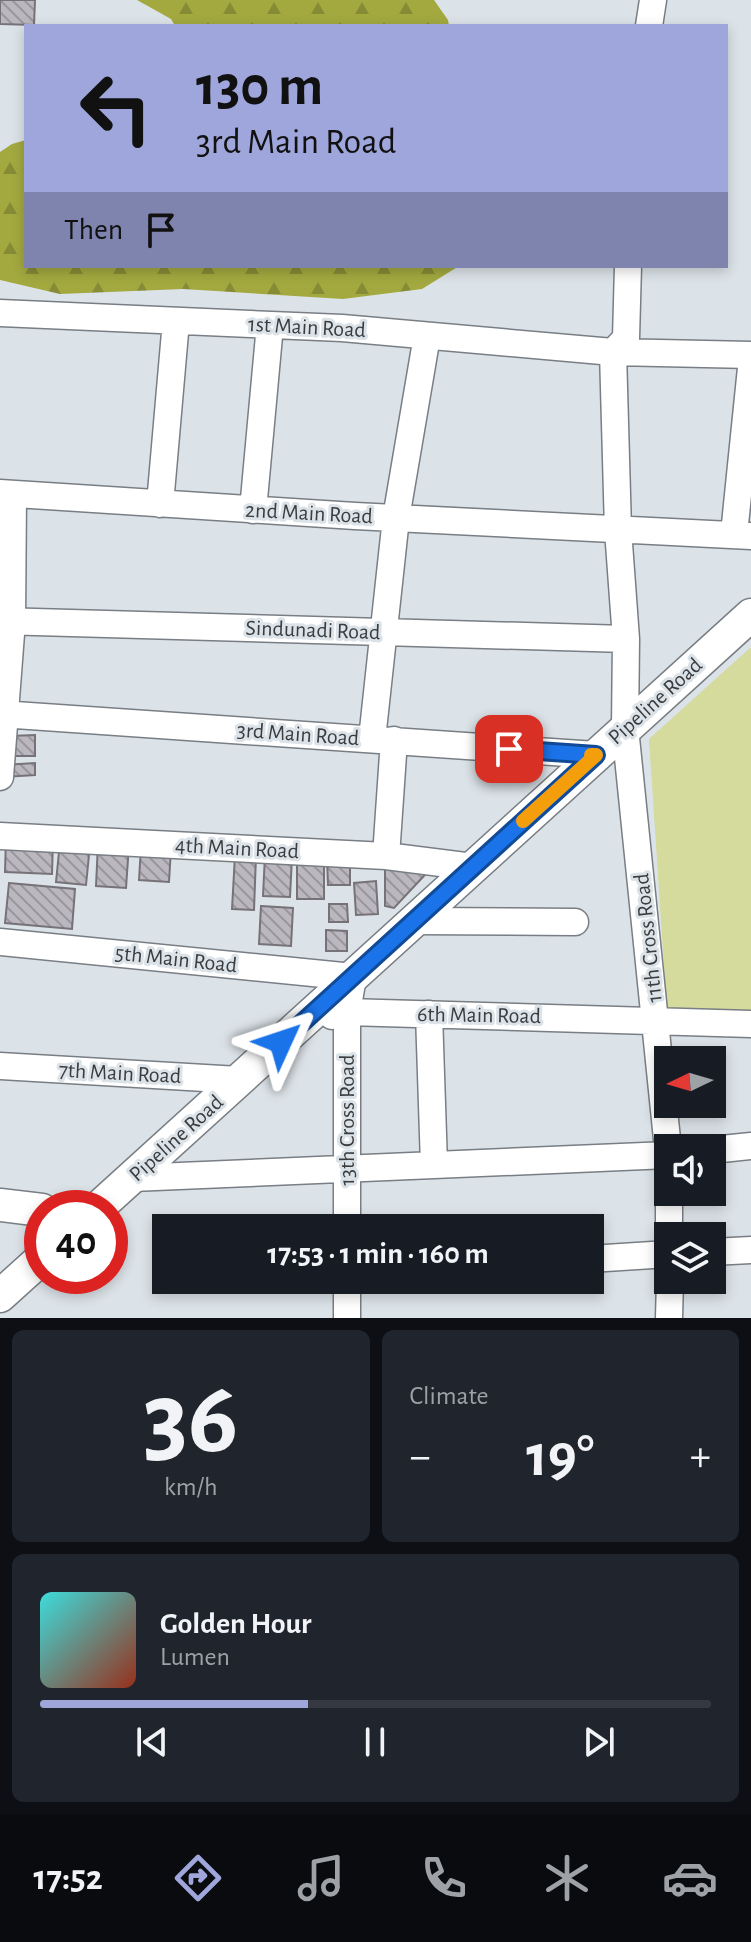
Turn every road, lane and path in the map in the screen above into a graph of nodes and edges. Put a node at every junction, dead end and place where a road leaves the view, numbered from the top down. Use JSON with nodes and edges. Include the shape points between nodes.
{"nodes":[{"id":1,"x":653,"y":0,"type":"edge"},
{"id":2,"x":649,"y":24,"type":"edge"},
{"id":3,"x":628,"y":268,"type":"edge"},
{"id":4,"x":0,"y":313,"type":"edge"},
{"id":5,"x":176,"y":321,"type":"junction"},
{"id":6,"x":270,"y":325,"type":"junction"},
{"id":7,"x":427,"y":336,"type":"junction"},
{"id":8,"x":613,"y":352,"type":"junction"},
{"id":9,"x":751,"y":355,"type":"edge"},
{"id":10,"x":751,"y":368,"type":"edge"},
{"id":11,"x":6,"y":494,"type":"edge"},
{"id":12,"x":160,"y":504,"type":"junction"},
{"id":13,"x":253,"y":510,"type":"junction"},
{"id":14,"x":396,"y":518,"type":"junction"},
{"id":15,"x":618,"y":530,"type":"junction"},
{"id":16,"x":743,"y":535,"type":"edge"},
{"id":17,"x":751,"y":615,"type":"edge"},
{"id":18,"x":6,"y":621,"type":"edge"},
{"id":19,"x":384,"y":632,"type":"junction"},
{"id":20,"x":736,"y":636,"type":"edge"},
{"id":21,"x":626,"y":639,"type":"junction"},
{"id":22,"x":2,"y":714,"type":"edge"},
{"id":23,"x":625,"y":728,"type":"junction"},
{"id":24,"x":383,"y":740,"type":"junction"},
{"id":25,"x":596,"y":755,"type":"junction"},
{"id":26,"x":0,"y":777,"type":"edge"},
{"id":27,"x":0,"y":836,"type":"edge"},
{"id":28,"x":386,"y":856,"type":"junction"},
{"id":29,"x":473,"y":867,"type":"junction"},
{"id":30,"x":414,"y":921,"type":"junction"},
{"id":31,"x":575,"y":922,"type":"dead end"},
{"id":32,"x":0,"y":942,"type":"edge"},
{"id":33,"x":353,"y":977,"type":"junction"},
{"id":34,"x":347,"y":1012,"type":"junction"},
{"id":35,"x":429,"y":1014,"type":"junction"},
{"id":36,"x":657,"y":1020,"type":"junction"},
{"id":37,"x":302,"y":1023,"type":"junction"},
{"id":38,"x":751,"y":1024,"type":"edge"},
{"id":39,"x":0,"y":1066,"type":"edge"},
{"id":40,"x":239,"y":1080,"type":"junction"},
{"id":41,"x":667,"y":1134,"type":"edge"},
{"id":42,"x":751,"y":1146,"type":"edge"},
{"id":43,"x":726,"y":1149,"type":"edge"},
{"id":44,"x":654,"y":1156,"type":"edge"},
{"id":45,"x":434,"y":1165,"type":"junction"},
{"id":46,"x":347,"y":1168,"type":"junction"},
{"id":47,"x":132,"y":1178,"type":"junction"},
{"id":48,"x":118,"y":1190,"type":"edge"},
{"id":49,"x":0,"y":1205,"type":"edge"},
{"id":50,"x":24,"y":1208,"type":"edge"},
{"id":51,"x":347,"y":1214,"type":"edge"},
{"id":52,"x":751,"y":1250,"type":"edge"},
{"id":53,"x":726,"y":1251,"type":"edge"},
{"id":54,"x":654,"y":1255,"type":"edge"},
{"id":55,"x":604,"y":1258,"type":"edge"},
{"id":56,"x":24,"y":1274,"type":"edge"},
{"id":57,"x":347,"y":1294,"type":"edge"},
{"id":58,"x":670,"y":1294,"type":"edge"},
{"id":59,"x":0,"y":1296,"type":"edge"},
{"id":60,"x":347,"y":1318,"type":"edge"},
{"id":61,"x":669,"y":1318,"type":"edge"}],
"edges":[{"from":1,"to":2,"type":"street"},
{"from":3,"to":8,"type":"street","via":[[626,338]]},
{"from":4,"to":5,"type":"street","name":"1st Main Road"},
{"from":5,"to":6,"type":"street","name":"1st Main Road"},
{"from":5,"to":12,"type":"street"},
{"from":6,"to":7,"type":"street","name":"1st Main Road"},
{"from":6,"to":13,"type":"street"},
{"from":7,"to":8,"type":"street","name":"1st Main Road"},
{"from":7,"to":14,"type":"street"},
{"from":8,"to":9,"type":"street"},
{"from":8,"to":15,"type":"street","name":"11th Cross Road"},
{"from":10,"to":16,"type":"street"},
{"from":11,"to":12,"type":"street","name":"2nd Main Road"},
{"from":11,"to":18,"type":"street"},
{"from":12,"to":13,"type":"street","name":"2nd Main Road"},
{"from":13,"to":14,"type":"street","name":"2nd Main Road"},
{"from":14,"to":15,"type":"street","name":"2nd Main Road"},
{"from":14,"to":19,"type":"street"},
{"from":15,"to":16,"type":"street"},
{"from":15,"to":21,"type":"street","name":"11th Cross Road"},
{"from":17,"to":20,"type":"street","name":"Pipeline Road"},
{"from":18,"to":19,"type":"street","name":"Sindunadi Road"},
{"from":18,"to":22,"type":"street"},
{"from":19,"to":21,"type":"street","name":"Sindunadi Road"},
{"from":19,"to":24,"type":"street"},
{"from":20,"to":23,"type":"street","name":"Pipeline Road"},
{"from":21,"to":23,"type":"street","name":"11th Cross Road"},
{"from":22,"to":24,"type":"street","name":"3rd Main Road"},
{"from":22,"to":26,"type":"street"},
{"from":23,"to":25,"type":"street","name":"Pipeline Road"},
{"from":23,"to":36,"type":"street","name":"11th Cross Road"},
{"from":24,"to":25,"type":"street","name":"3rd Main Road"},
{"from":24,"to":28,"type":"street"},
{"from":25,"to":29,"type":"street","name":"Pipeline Road"},
{"from":27,"to":28,"type":"street","name":"4th Main Road"},
{"from":28,"to":29,"type":"street","name":"4th Main Road"},
{"from":29,"to":30,"type":"street","name":"Pipeline Road"},
{"from":30,"to":31,"type":"street"},
{"from":30,"to":33,"type":"street","name":"Pipeline Road"},
{"from":32,"to":33,"type":"street","name":"5th Main Road"},
{"from":33,"to":34,"type":"street","name":"13th Cross Road"},
{"from":33,"to":37,"type":"street","name":"Pipeline Road"},
{"from":34,"to":35,"type":"street","name":"6th Main Road"},
{"from":34,"to":37,"type":"street","name":"6th Main Road"},
{"from":34,"to":46,"type":"street","name":"13th Cross Road"},
{"from":35,"to":36,"type":"street","name":"6th Main Road"},
{"from":35,"to":45,"type":"street"},
{"from":36,"to":38,"type":"street","name":"6th Main Road"},
{"from":36,"to":41,"type":"street","name":"11th Cross Road"},
{"from":37,"to":40,"type":"street","name":"Pipeline Road"},
{"from":39,"to":40,"type":"street","name":"7th Main Road"},
{"from":40,"to":47,"type":"street","name":"Pipeline Road"},
{"from":42,"to":43,"type":"street"},
{"from":44,"to":45,"type":"street"},
{"from":45,"to":46,"type":"street"},
{"from":46,"to":47,"type":"street"},
{"from":46,"to":51,"type":"street","name":"13th Cross Road"},
{"from":47,"to":48,"type":"street","name":"Pipeline Road"},
{"from":49,"to":50,"type":"street"},
{"from":52,"to":53,"type":"street"},
{"from":54,"to":55,"type":"street"},
{"from":56,"to":59,"type":"street"},
{"from":57,"to":60,"type":"street"},
{"from":58,"to":61,"type":"street"}]}
